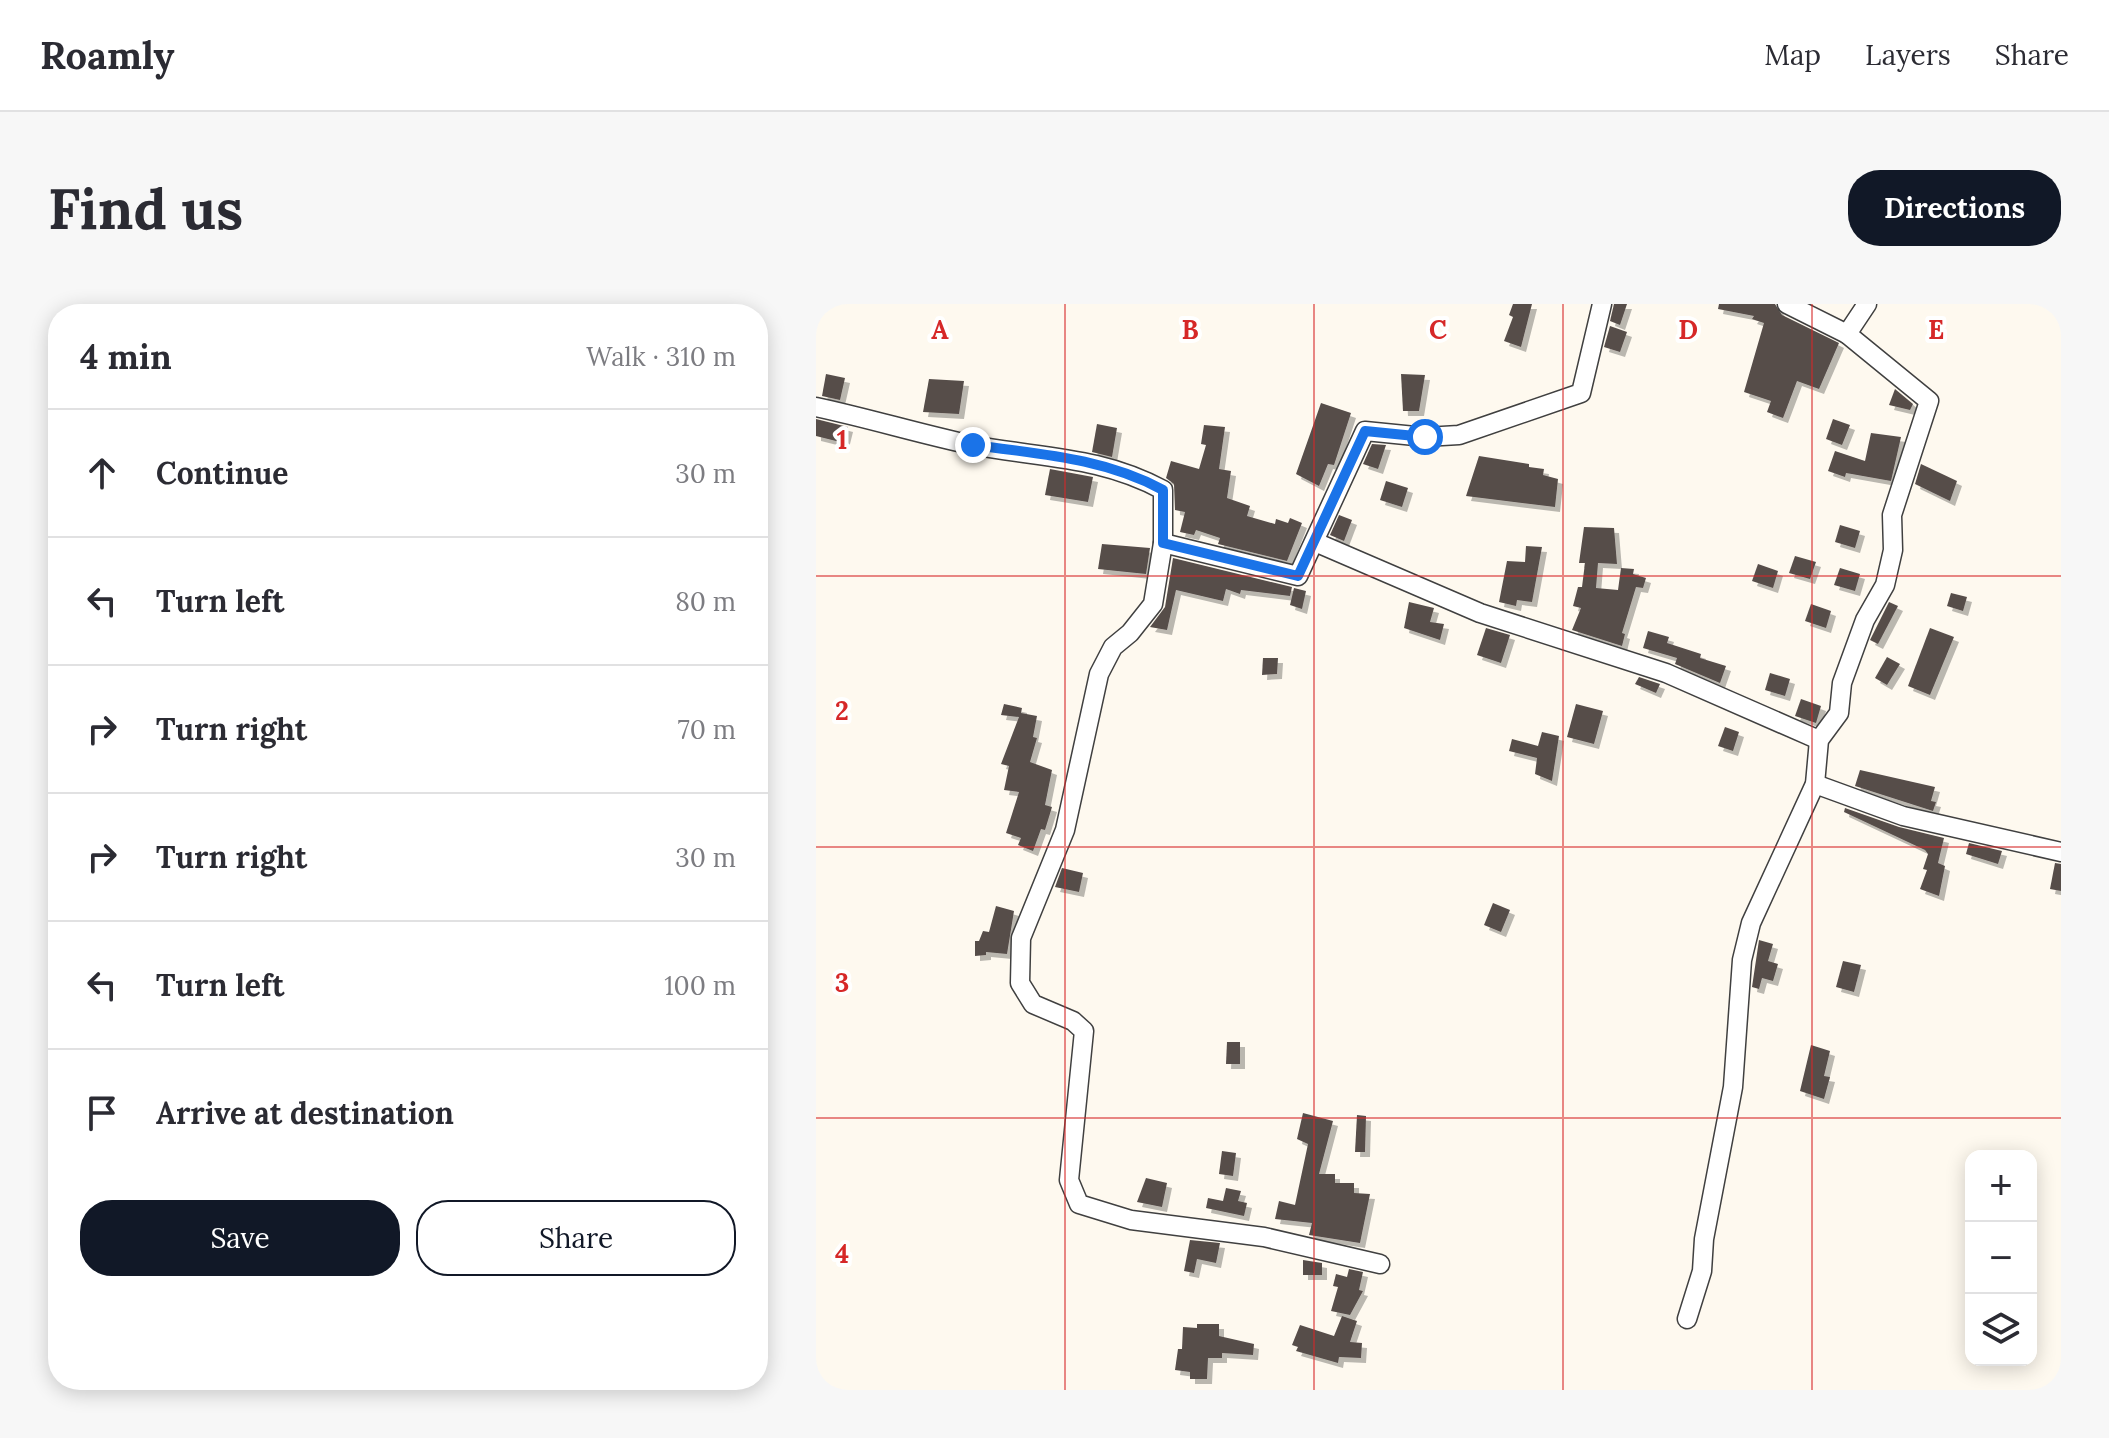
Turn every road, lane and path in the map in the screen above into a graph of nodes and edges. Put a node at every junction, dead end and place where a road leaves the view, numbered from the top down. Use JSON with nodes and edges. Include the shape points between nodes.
{"nodes":[{"id":1,"x":1602,"y":304,"type":"edge"},
{"id":2,"x":1787,"y":304,"type":"edge"},
{"id":3,"x":1867,"y":304,"type":"edge"},
{"id":4,"x":1847,"y":334,"type":"junction"},
{"id":5,"x":816,"y":407,"type":"edge"},
{"id":6,"x":1315,"y":542,"type":"junction"},
{"id":7,"x":1163,"y":543,"type":"junction"},
{"id":8,"x":1819,"y":740,"type":"junction"},
{"id":9,"x":1815,"y":784,"type":"junction"},
{"id":10,"x":2061,"y":852,"type":"edge"},
{"id":11,"x":1380,"y":1264,"type":"dead end"},
{"id":12,"x":1687,"y":1319,"type":"dead end"}],
"edges":[{"from":1,"to":6,"type":"street","via":[[1581,393],[1459,435],[1365,431]]},
{"from":2,"to":4,"type":"street"},
{"from":3,"to":4,"type":"street"},
{"from":4,"to":8,"type":"street","via":[[1929,401],[1892,515],[1893,550],[1885,585],[1865,620],[1842,683],[1839,713]]},
{"from":5,"to":7,"type":"street","via":[[973,445],[1078,459],[1131,473],[1163,490]]},
{"from":6,"to":7,"type":"street","via":[[1298,576]]},
{"from":6,"to":8,"type":"street","via":[[1480,613],[1666,673]]},
{"from":7,"to":11,"type":"street","via":[[1153,604],[1113,647],[1099,674],[1065,830],[1021,938],[1020,983],[1033,1004],[1084,1031],[1069,1180],[1079,1204],[1131,1220],[1264,1237]]},
{"from":8,"to":9,"type":"street"},
{"from":9,"to":10,"type":"street","via":[[1903,816]]},
{"from":9,"to":12,"type":"street","via":[[1751,923],[1742,960],[1726,1129],[1702,1271]]}]}
